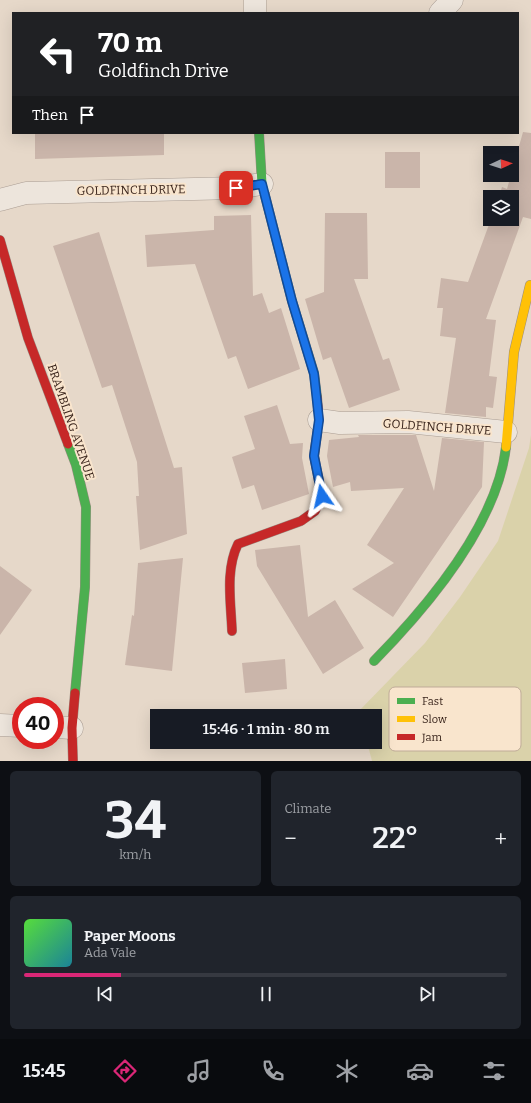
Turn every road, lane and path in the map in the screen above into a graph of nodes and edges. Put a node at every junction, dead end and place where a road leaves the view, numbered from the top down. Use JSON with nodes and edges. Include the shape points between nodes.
{"nodes":[{"id":1,"x":255,"y":0,"type":"edge"},
{"id":2,"x":452,"y":0,"type":"edge"},
{"id":3,"x":255,"y":12,"type":"edge"},
{"id":4,"x":441,"y":12,"type":"edge"},
{"id":5,"x":259,"y":134,"type":"edge"},
{"id":6,"x":262,"y":184,"type":"junction"},
{"id":7,"x":0,"y":200,"type":"edge"},
{"id":8,"x":0,"y":240,"type":"edge"},
{"id":9,"x":5,"y":282,"type":"edge"},
{"id":10,"x":530,"y":285,"type":"dead end"},
{"id":11,"x":319,"y":420,"type":"junction"},
{"id":12,"x":506,"y":432,"type":"junction"},
{"id":13,"x":232,"y":631,"type":"dead end"},
{"id":14,"x":374,"y":662,"type":"dead end"},
{"id":15,"x":64,"y":722,"type":"edge"},
{"id":16,"x":0,"y":725,"type":"edge"},
{"id":17,"x":12,"y":726,"type":"edge"},
{"id":18,"x":64,"y":731,"type":"edge"},
{"id":19,"x":73,"y":761,"type":"edge"}],
"edges":[{"from":1,"to":3,"type":"street"},
{"from":2,"to":4,"type":"street"},
{"from":5,"to":6,"type":"street"},
{"from":6,"to":7,"type":"street","name":"GOLDFINCH DRIVE","via":[[236,188],[26,193]]},
{"from":6,"to":11,"type":"street","via":[[314,374]]},
{"from":8,"to":9,"type":"street","name":"BRAMBLING AVENUE"},
{"from":9,"to":15,"type":"street","name":"BRAMBLING AVENUE","via":[[76,465],[86,507],[85,586]]},
{"from":10,"to":12,"type":"street","name":"GOLDFINCH DRIVE","via":[[519,323],[512,362]]},
{"from":11,"to":12,"type":"street","name":"GOLDFINCH DRIVE","via":[[340,423],[408,422]]},
{"from":11,"to":13,"type":"street","via":[[314,456],[322,496],[315,511],[301,521],[238,544],[232,556],[230,585]]},
{"from":12,"to":14,"type":"street","name":"GOLDFINCH DRIVE","via":[[504,462],[494,494],[473,535],[442,585]]},
{"from":16,"to":17,"type":"street"},
{"from":18,"to":19,"type":"street","name":"BRAMBLING AVENUE"}]}
